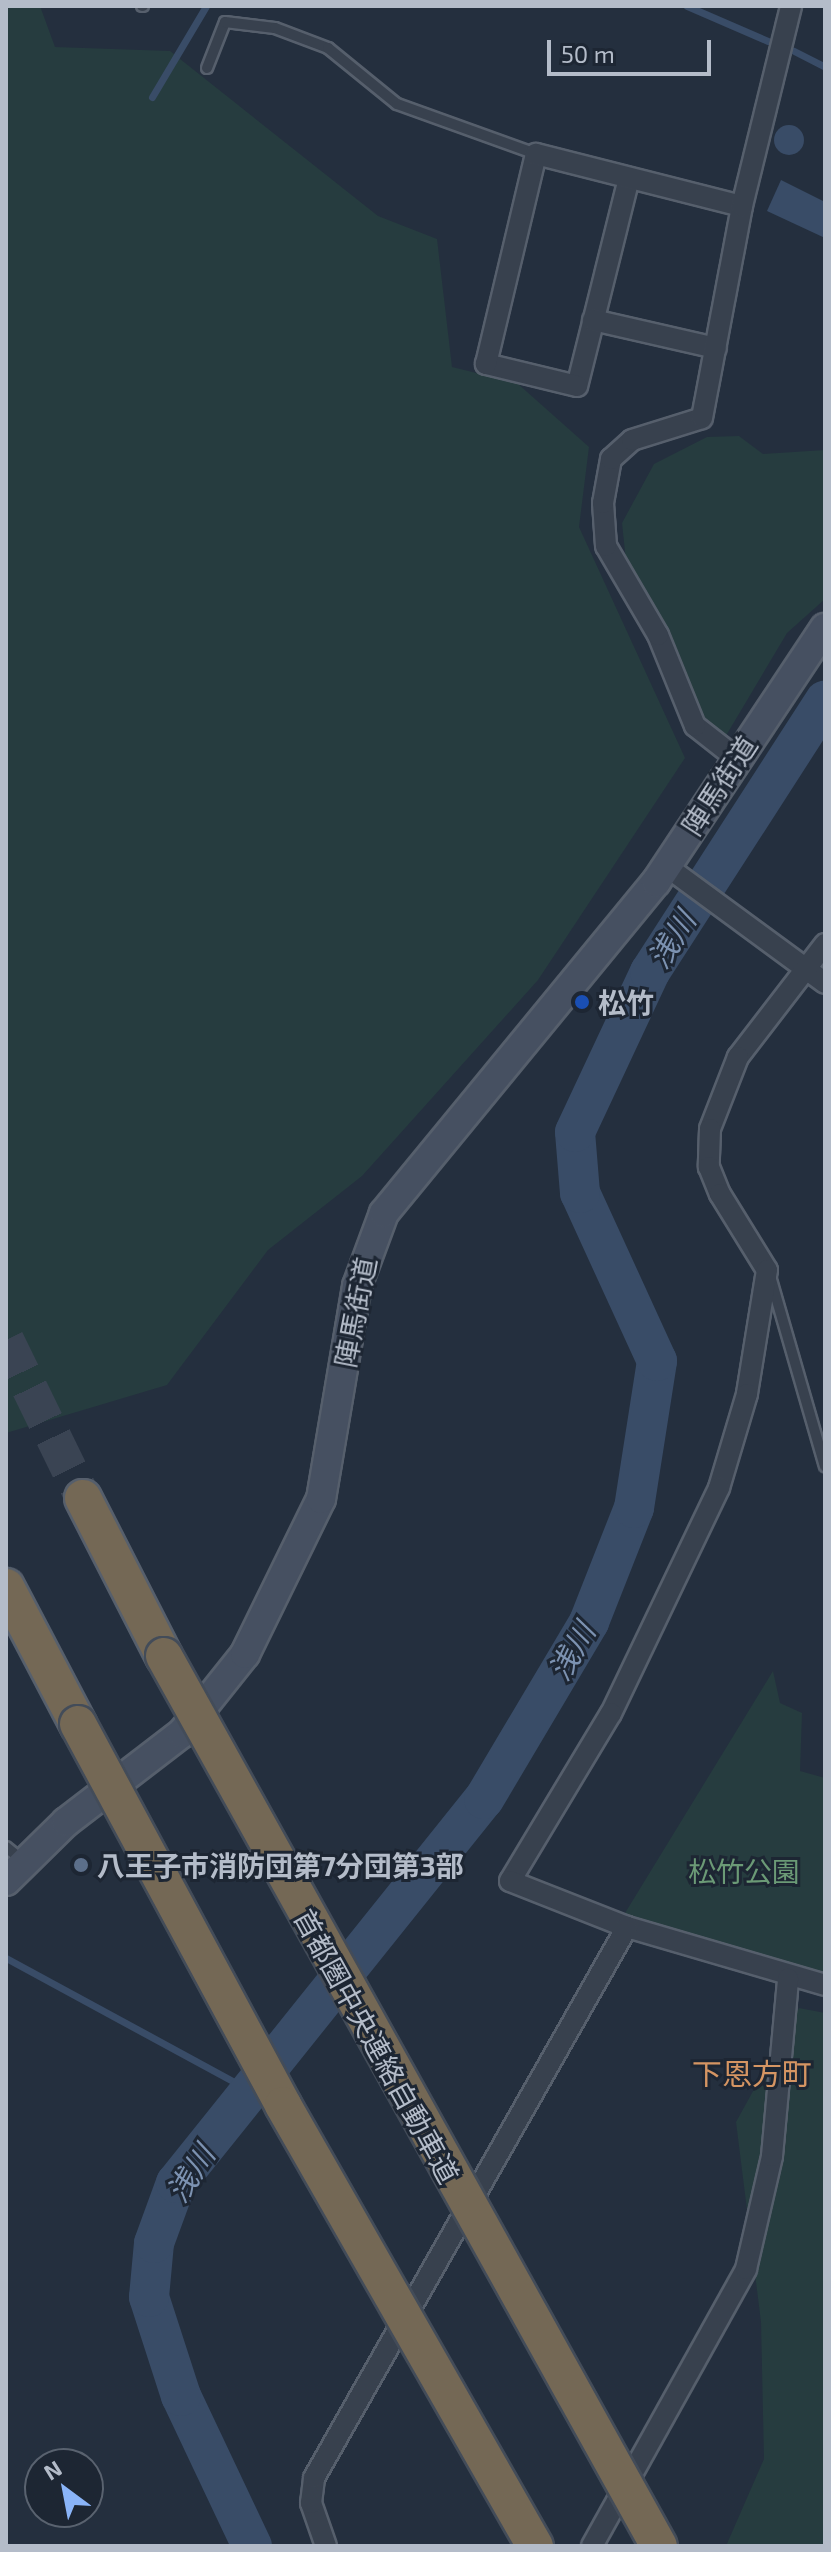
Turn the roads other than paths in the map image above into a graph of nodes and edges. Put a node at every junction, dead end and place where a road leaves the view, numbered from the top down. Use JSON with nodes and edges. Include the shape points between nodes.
{"nodes":[{"id":1,"x":791,"y":6,"type":"edge"},
{"id":2,"x":207,"y":68,"type":"dead end"},
{"id":3,"x":536,"y":154,"type":"junction"},
{"id":4,"x":629,"y":178,"type":"junction"},
{"id":5,"x":742,"y":206,"type":"junction"},
{"id":6,"x":593,"y":320,"type":"junction"},
{"id":7,"x":716,"y":348,"type":"junction"},
{"id":8,"x":825,"y":628,"type":"edge"},
{"id":9,"x":736,"y":758,"type":"junction"},
{"id":10,"x":672,"y":870,"type":"junction"},
{"id":11,"x":825,"y":944,"type":"edge"},
{"id":12,"x":804,"y":968,"type":"junction"},
{"id":13,"x":825,"y":983,"type":"edge"},
{"id":14,"x":767,"y":1270,"type":"junction"},
{"id":15,"x":825,"y":1466,"type":"edge"},
{"id":16,"x":83,"y":1498,"type":"tunnel mouth"},
{"id":17,"x":6,"y":1587,"type":"edge"},
{"id":18,"x":12,"y":1863,"type":"edge"},
{"id":19,"x":627,"y":1927,"type":"junction"},
{"id":20,"x":788,"y":1979,"type":"junction"},
{"id":21,"x":825,"y":1985,"type":"edge"},
{"id":22,"x":326,"y":2546,"type":"edge"},
{"id":23,"x":535,"y":2546,"type":"edge"},
{"id":24,"x":592,"y":2546,"type":"edge"},
{"id":25,"x":659,"y":2546,"type":"edge"}],
"edges":[{"from":1,"to":5,"type":"street"},
{"from":2,"to":3,"type":"lane","via":[[225,22],[275,28],[328,48],[397,104]]},
{"from":3,"to":4,"type":"street"},
{"from":3,"to":6,"type":"street","via":[[486,364],[577,386]]},
{"from":4,"to":5,"type":"street"},
{"from":4,"to":6,"type":"street"},
{"from":5,"to":7,"type":"street"},
{"from":6,"to":7,"type":"street"},
{"from":7,"to":9,"type":"street","via":[[702,418],[632,440],[611,459],[603,503],[606,546],[658,635],[695,726]]},
{"from":8,"to":9,"type":"main road","name":"陣馬街道"},
{"from":9,"to":10,"type":"main road","name":"陣馬街道"},
{"from":10,"to":12,"type":"street"},
{"from":10,"to":18,"type":"main road","name":"陣馬街道","via":[[384,1213],[357,1286],[321,1499],[245,1654],[182,1733]]},
{"from":11,"to":12,"type":"street"},
{"from":12,"to":13,"type":"street"},
{"from":12,"to":14,"type":"street","via":[[738,1057],[707,1147],[720,1194]]},
{"from":14,"to":15,"type":"lane"},
{"from":14,"to":19,"type":"street","via":[[747,1394],[719,1488],[611,1713],[510,1881]]},
{"from":16,"to":25,"type":"highway","name":"首都圏中央連絡自動車道","bridge":true,"via":[[164,1656]]},
{"from":17,"to":23,"type":"highway","bridge":true,"via":[[283,2105]]},
{"from":19,"to":20,"type":"street"},
{"from":19,"to":22,"type":"street","via":[[314,2478],[311,2503]]},
{"from":20,"to":21,"type":"street"},
{"from":20,"to":24,"type":"street","via":[[772,2156],[746,2269]]}]}
